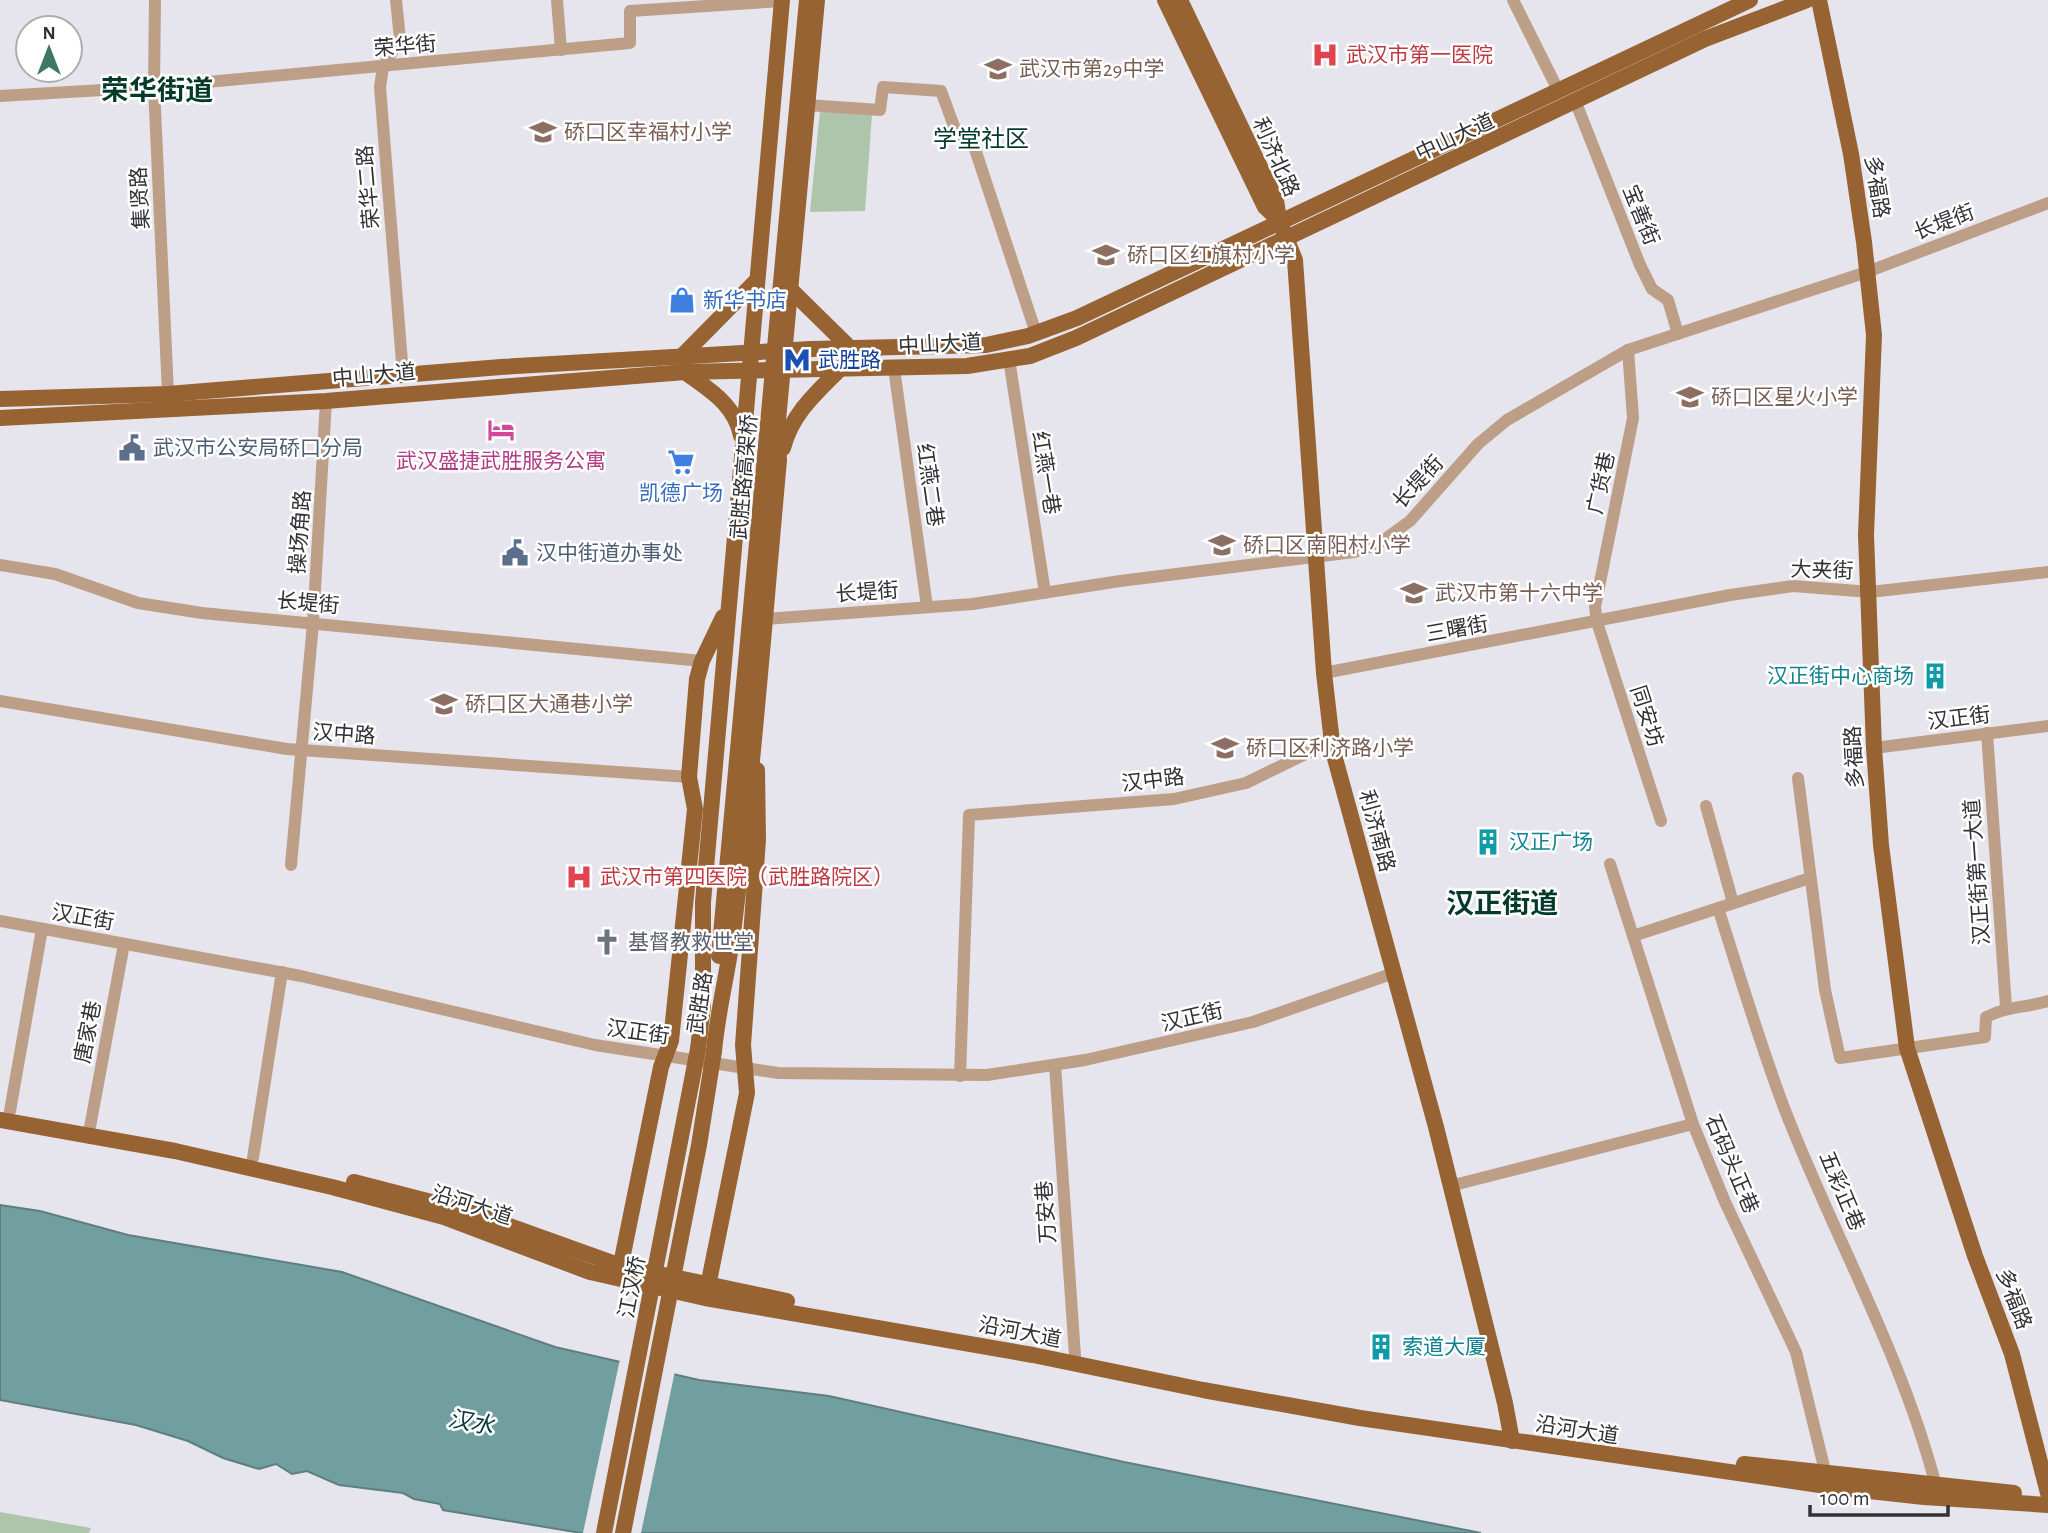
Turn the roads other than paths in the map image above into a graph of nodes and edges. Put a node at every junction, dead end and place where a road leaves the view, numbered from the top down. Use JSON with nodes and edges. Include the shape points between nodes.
{"nodes":[{"id":1,"x":155,"y":0,"type":"edge"},
{"id":2,"x":396,"y":0,"type":"edge"},
{"id":3,"x":557,"y":0,"type":"edge"},
{"id":4,"x":786,"y":0,"type":"edge"},
{"id":5,"x":807,"y":0,"type":"edge"},
{"id":6,"x":817,"y":0,"type":"edge"},
{"id":7,"x":1165,"y":0,"type":"edge"},
{"id":8,"x":1180,"y":0,"type":"edge"},
{"id":9,"x":1513,"y":0,"type":"edge"},
{"id":10,"x":1750,"y":0,"type":"edge"},
{"id":11,"x":1807,"y":0,"type":"edge"},
{"id":12,"x":1819,"y":0,"type":"edge"},
{"id":13,"x":630,"y":6,"type":"edge"},
{"id":14,"x":561,"y":50,"type":"junction"},
{"id":15,"x":383,"y":67,"type":"junction"},
{"id":16,"x":154,"y":86,"type":"junction"},
{"id":17,"x":1558,"y":90,"type":"junction"},
{"id":18,"x":0,"y":96,"type":"edge"},
{"id":19,"x":1576,"y":103,"type":"junction"},
{"id":20,"x":807,"y":105,"type":"junction"},
{"id":21,"x":2048,"y":203,"type":"edge"},
{"id":22,"x":1279,"y":220,"type":"junction"},
{"id":23,"x":1287,"y":237,"type":"junction"},
{"id":24,"x":1867,"y":272,"type":"junction"},
{"id":25,"x":755,"y":282,"type":"junction"},
{"id":26,"x":790,"y":289,"type":"junction"},
{"id":27,"x":1036,"y":333,"type":"junction"},
{"id":28,"x":1678,"y":334,"type":"junction"},
{"id":29,"x":850,"y":348,"type":"junction"},
{"id":30,"x":1628,"y":350,"type":"junction"},
{"id":31,"x":784,"y":351,"type":"junction"},
{"id":32,"x":751,"y":352,"type":"junction"},
{"id":33,"x":1009,"y":359,"type":"junction"},
{"id":34,"x":683,"y":364,"type":"junction"},
{"id":35,"x":842,"y":367,"type":"junction"},
{"id":36,"x":782,"y":368,"type":"junction"},
{"id":37,"x":894,"y":368,"type":"junction"},
{"id":38,"x":750,"y":370,"type":"junction"},
{"id":39,"x":402,"y":375,"type":"junction"},
{"id":40,"x":168,"y":394,"type":"junction"},
{"id":41,"x":0,"y":399,"type":"edge"},
{"id":42,"x":326,"y":401,"type":"junction"},
{"id":43,"x":0,"y":418,"type":"edge"},
{"id":44,"x":742,"y":446,"type":"junction"},
{"id":45,"x":779,"y":460,"type":"junction"},
{"id":46,"x":1317,"y":559,"type":"junction"},
{"id":47,"x":0,"y":565,"type":"edge"},
{"id":48,"x":2048,"y":572,"type":"edge"},
{"id":49,"x":1870,"y":592,"type":"junction"},
{"id":50,"x":1045,"y":593,"type":"junction"},
{"id":51,"x":730,"y":595,"type":"junction"},
{"id":52,"x":927,"y":607,"type":"junction"},
{"id":53,"x":765,"y":619,"type":"junction"},
{"id":54,"x":1597,"y":622,"type":"junction"},
{"id":55,"x":313,"y":623,"type":"junction"},
{"id":56,"x":702,"y":661,"type":"junction"},
{"id":57,"x":1324,"y":673,"type":"junction"},
{"id":58,"x":0,"y":701,"type":"edge"},
{"id":59,"x":2048,"y":726,"type":"edge"},
{"id":60,"x":1987,"y":733,"type":"junction"},
{"id":61,"x":1332,"y":741,"type":"junction"},
{"id":62,"x":752,"y":747,"type":"junction"},
{"id":63,"x":1874,"y":748,"type":"junction"},
{"id":64,"x":303,"y":751,"type":"junction"},
{"id":65,"x":688,"y":777,"type":"junction"},
{"id":66,"x":1798,"y":778,"type":"dead end"},
{"id":67,"x":1706,"y":806,"type":"dead end"},
{"id":68,"x":695,"y":808,"type":"junction"},
{"id":69,"x":1661,"y":821,"type":"dead end"},
{"id":70,"x":707,"y":848,"type":"junction"},
{"id":71,"x":1610,"y":864,"type":"dead end"},
{"id":72,"x":291,"y":866,"type":"dead end"},
{"id":73,"x":1810,"y":878,"type":"junction"},
{"id":74,"x":1733,"y":903,"type":"junction"},
{"id":75,"x":1718,"y":908,"type":"junction"},
{"id":76,"x":0,"y":921,"type":"edge"},
{"id":77,"x":42,"y":929,"type":"junction"},
{"id":78,"x":1633,"y":936,"type":"junction"},
{"id":79,"x":124,"y":944,"type":"junction"},
{"id":80,"x":714,"y":956,"type":"junction"},
{"id":81,"x":282,"y":972,"type":"junction"},
{"id":82,"x":1394,"y":973,"type":"junction"},
{"id":83,"x":2048,"y":1001,"type":"edge"},
{"id":84,"x":710,"y":1007,"type":"junction"},
{"id":85,"x":2006,"y":1007,"type":"junction"},
{"id":86,"x":1907,"y":1048,"type":"junction"},
{"id":87,"x":706,"y":1050,"type":"junction"},
{"id":88,"x":666,"y":1055,"type":"junction"},
{"id":89,"x":1055,"y":1065,"type":"junction"},
{"id":90,"x":746,"y":1068,"type":"junction"},
{"id":91,"x":960,"y":1076,"type":"junction"},
{"id":92,"x":3,"y":1113,"type":"edge"},
{"id":93,"x":1693,"y":1124,"type":"junction"},
{"id":94,"x":90,"y":1127,"type":"junction"},
{"id":95,"x":253,"y":1158,"type":"junction"},
{"id":96,"x":1450,"y":1186,"type":"junction"},
{"id":97,"x":619,"y":1273,"type":"junction"},
{"id":98,"x":707,"y":1292,"type":"junction"},
{"id":99,"x":1075,"y":1356,"type":"junction"},
{"id":100,"x":1511,"y":1435,"type":"junction"},
{"id":101,"x":1826,"y":1475,"type":"junction"},
{"id":102,"x":1936,"y":1486,"type":"junction"},
{"id":103,"x":2048,"y":1494,"type":"edge"},
{"id":104,"x":2048,"y":1506,"type":"edge"},
{"id":105,"x":604,"y":1533,"type":"edge"},
{"id":106,"x":623,"y":1533,"type":"edge"}],
"edges":[{"from":1,"to":16,"type":"street","name":"集贤路"},
{"from":2,"to":15,"type":"street","name":"荣华二路","via":[[400,39]]},
{"from":3,"to":14,"type":"street"},
{"from":4,"to":13,"type":"street","name":"荣华街"},
{"from":4,"to":25,"type":"main road","name":"武胜路"},
{"from":4,"to":80,"type":"main road","name":"武胜路高架桥"},
{"from":5,"to":80,"type":"main road","name":"武胜路高架桥","bridge":true},
{"from":6,"to":20,"type":"main road","name":"武胜路"},
{"from":7,"to":22,"type":"main road","name":"利济北路","via":[[1265,207]]},
{"from":8,"to":22,"type":"main road","name":"利济北路","via":[[1276,200]]},
{"from":9,"to":17,"type":"street"},
{"from":10,"to":17,"type":"main road","name":"中山大道"},
{"from":11,"to":19,"type":"main road","name":"中山大道","via":[[1705,39]]},
{"from":12,"to":24,"type":"main road","name":"多福路","via":[[1851,154]]},
{"from":13,"to":14,"type":"street","name":"荣华街","via":[[630,43]]},
{"from":14,"to":15,"type":"street","name":"荣华街"},
{"from":15,"to":16,"type":"street","name":"荣华街"},
{"from":15,"to":39,"type":"street","name":"荣华二路","via":[[380,87]]},
{"from":16,"to":18,"type":"street","name":"荣华街"},
{"from":16,"to":40,"type":"street","name":"集贤路"},
{"from":17,"to":22,"type":"main road","name":"中山大道"},
{"from":19,"to":23,"type":"main road","name":"中山大道"},
{"from":19,"to":28,"type":"street","name":"宝善街","via":[[1640,265],[1653,289],[1668,300]]},
{"from":20,"to":26,"type":"main road","name":"武胜路"},
{"from":20,"to":27,"type":"street","via":[[880,110],[883,86],[941,91],[958,136],[970,134]]},
{"from":21,"to":24,"type":"street","name":"长堤街"},
{"from":22,"to":23,"type":"main road","name":"利济南路"},
{"from":22,"to":27,"type":"main road","name":"中山大道","via":[[1077,318]]},
{"from":23,"to":33,"type":"main road","name":"中山大道","via":[[1076,338]]},
{"from":23,"to":46,"type":"main road","name":"利济南路","via":[[1297,273]]},
{"from":24,"to":28,"type":"street","name":"长堤街"},
{"from":24,"to":49,"type":"main road","name":"多福路","via":[[1874,335],[1866,536]]},
{"from":25,"to":32,"type":"main road","name":"武胜路"},
{"from":25,"to":34,"type":"main road"},
{"from":26,"to":29,"type":"main road"},
{"from":26,"to":31,"type":"main road","name":"武胜路"},
{"from":27,"to":29,"type":"main road","name":"中山大道","via":[[986,345]]},
{"from":28,"to":30,"type":"street","name":"长堤街"},
{"from":29,"to":31,"type":"main road","name":"中山大道"},
{"from":30,"to":46,"type":"street","name":"长堤街","via":[[1507,420],[1478,444],[1410,521],[1378,544]]},
{"from":30,"to":54,"type":"street","name":"广货巷","via":[[1633,418],[1599,586]]},
{"from":31,"to":32,"type":"main road","name":"中山大道"},
{"from":31,"to":36,"type":"main road","name":"武胜路"},
{"from":32,"to":34,"type":"main road","name":"中山大道"},
{"from":32,"to":38,"type":"main road","name":"武胜路"},
{"from":33,"to":37,"type":"main road","name":"中山大道","via":[[967,366]]},
{"from":33,"to":50,"type":"street","name":"红燕一巷"},
{"from":34,"to":38,"type":"main road","name":"中山大道"},
{"from":34,"to":39,"type":"main road","name":"中山大道"},
{"from":34,"to":42,"type":"main road","name":"中山大道"},
{"from":34,"to":44,"type":"main road","via":[[725,402],[739,426]]},
{"from":35,"to":36,"type":"main road","name":"中山大道"},
{"from":35,"to":37,"type":"main road","name":"中山大道"},
{"from":35,"to":45,"type":"main road","via":[[796,416]]},
{"from":36,"to":38,"type":"main road","name":"中山大道"},
{"from":36,"to":45,"type":"main road","name":"武胜路"},
{"from":37,"to":52,"type":"street","name":"红燕二巷"},
{"from":38,"to":44,"type":"main road","name":"武胜路"},
{"from":39,"to":40,"type":"main road","name":"中山大道"},
{"from":40,"to":41,"type":"main road","name":"中山大道"},
{"from":42,"to":43,"type":"main road","name":"中山大道"},
{"from":42,"to":55,"type":"street","name":"操场角路"},
{"from":44,"to":51,"type":"main road","name":"武胜路"},
{"from":45,"to":53,"type":"main road","name":"武胜路"},
{"from":46,"to":50,"type":"street","name":"长堤街"},
{"from":46,"to":57,"type":"main road","name":"利济南路"},
{"from":47,"to":55,"type":"street","name":"长堤街","via":[[55,574],[138,603]]},
{"from":48,"to":49,"type":"street","name":"大夹街"},
{"from":49,"to":54,"type":"street","name":"大夹街","via":[[1793,586]]},
{"from":49,"to":63,"type":"main road","name":"多福路"},
{"from":50,"to":52,"type":"street","name":"长堤街"},
{"from":51,"to":56,"type":"main road"},
{"from":51,"to":70,"type":"main road","name":"武胜路"},
{"from":52,"to":53,"type":"street","name":"长堤街"},
{"from":53,"to":62,"type":"main road","name":"武胜路"},
{"from":54,"to":57,"type":"street","name":"三曙街"},
{"from":54,"to":69,"type":"street","name":"同安坊"},
{"from":55,"to":56,"type":"street","name":"长堤街"},
{"from":55,"to":64,"type":"street","name":"操场角路"},
{"from":56,"to":65,"type":"main road","via":[[696,679]]},
{"from":57,"to":61,"type":"main road","name":"利济南路"},
{"from":58,"to":64,"type":"street","name":"汉中路"},
{"from":59,"to":60,"type":"street","name":"汉正街"},
{"from":60,"to":63,"type":"street","name":"汉正街"},
{"from":60,"to":85,"type":"street","name":"汉正街第一大道"},
{"from":61,"to":82,"type":"main road","name":"利济南路"},
{"from":61,"to":91,"type":"street","name":"汉中路","via":[[1246,783],[1174,799],[969,815]]},
{"from":62,"to":84,"type":"main road","name":"武胜路","via":[[734,928]]},
{"from":62,"to":90,"type":"main road","via":[[759,784],[758,841],[743,1045]]},
{"from":63,"to":86,"type":"main road","name":"多福路","via":[[1881,845]]},
{"from":64,"to":65,"type":"street","name":"汉中路"},
{"from":64,"to":72,"type":"street","name":"操场角路"},
{"from":65,"to":68,"type":"main road"},
{"from":66,"to":73,"type":"street"},
{"from":67,"to":74,"type":"street"},
{"from":68,"to":70,"type":"main road"},
{"from":68,"to":88,"type":"main road"},
{"from":70,"to":84,"type":"main road","name":"武胜路","via":[[701,935]]},
{"from":71,"to":78,"type":"street","name":"石码头正巷"},
{"from":73,"to":74,"type":"street"},
{"from":73,"to":86,"type":"street","via":[[1825,990],[1840,1058]]},
{"from":74,"to":75,"type":"street"},
{"from":75,"to":78,"type":"street"},
{"from":75,"to":102,"type":"street","name":"五彩正巷","via":[[1784,1106],[1884,1339]]},
{"from":76,"to":77,"type":"street","name":"汉正街"},
{"from":77,"to":79,"type":"street","name":"汉正街"},
{"from":77,"to":92,"type":"street"},
{"from":78,"to":93,"type":"street","name":"石码头正巷"},
{"from":79,"to":81,"type":"street","name":"汉正街"},
{"from":79,"to":94,"type":"street","name":"唐家巷"},
{"from":80,"to":84,"type":"main road"},
{"from":81,"to":88,"type":"street","name":"汉正街","via":[[595,1045]]},
{"from":81,"to":95,"type":"street"},
{"from":82,"to":89,"type":"street","name":"汉正街","via":[[1253,1022]]},
{"from":82,"to":96,"type":"main road","name":"利济南路"},
{"from":83,"to":85,"type":"street"},
{"from":84,"to":87,"type":"main road","name":"武胜路"},
{"from":85,"to":86,"type":"street","via":[[1986,1017],[1986,1037]]},
{"from":86,"to":103,"type":"main road","name":"多福路","via":[[2012,1354]]},
{"from":87,"to":105,"type":"main road","name":"江汉桥","bridge":true},
{"from":87,"to":106,"type":"main road","name":"江汉桥","bridge":true,"via":[[699,1145]]},
{"from":88,"to":90,"type":"street","name":"汉正街"},
{"from":88,"to":97,"type":"main road"},
{"from":89,"to":91,"type":"street","name":"汉正街"},
{"from":89,"to":99,"type":"street","name":"万安巷"},
{"from":90,"to":91,"type":"street","name":"汉正街","via":[[778,1073]]},
{"from":90,"to":98,"type":"main road","via":[[747,1093]]},
{"from":92,"to":94,"type":"main road","name":"沿河大道"},
{"from":92,"to":97,"type":"main road","name":"沿河大道","via":[[332,1187],[444,1217],[590,1272]]},
{"from":93,"to":96,"type":"street"},
{"from":93,"to":101,"type":"street","name":"石码头正巷","via":[[1796,1352]]},
{"from":94,"to":95,"type":"main road","name":"沿河大道"},
{"from":95,"to":97,"type":"main road","name":"沿河大道","via":[[470,1212]]},
{"from":96,"to":100,"type":"main road","name":"利济南路"},
{"from":97,"to":98,"type":"main road","name":"沿河大道"},
{"from":98,"to":99,"type":"main road","name":"沿河大道"},
{"from":98,"to":100,"type":"main road","name":"沿河大道","via":[[1242,1397]]},
{"from":99,"to":100,"type":"main road","name":"沿河大道"},
{"from":100,"to":101,"type":"main road","name":"沿河大道"},
{"from":100,"to":104,"type":"main road","name":"沿河大道","via":[[1833,1487]]},
{"from":101,"to":102,"type":"main road","name":"沿河大道"},
{"from":102,"to":103,"type":"main road","name":"沿河大道"}]}
